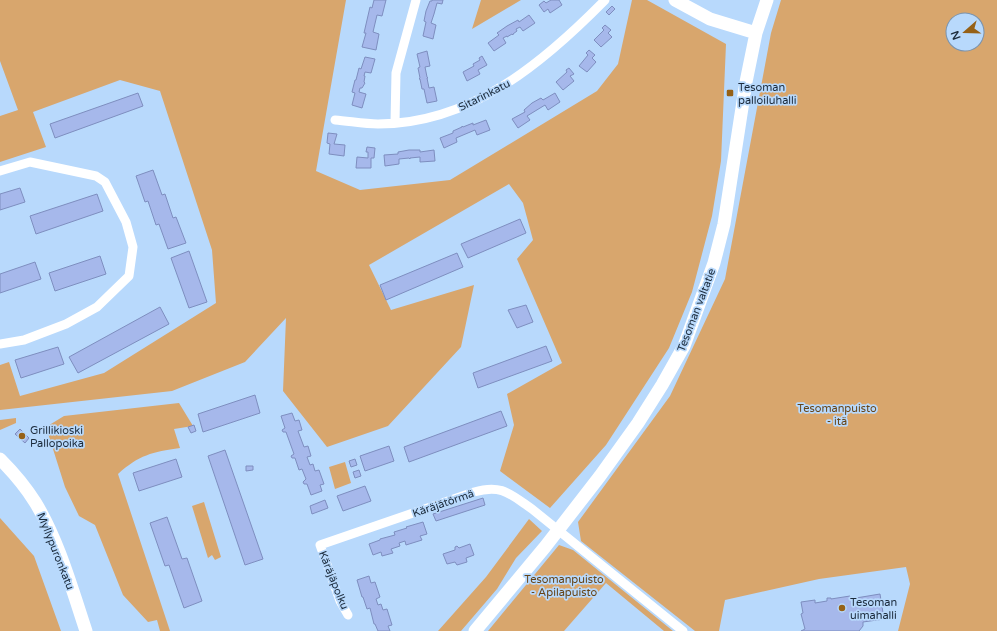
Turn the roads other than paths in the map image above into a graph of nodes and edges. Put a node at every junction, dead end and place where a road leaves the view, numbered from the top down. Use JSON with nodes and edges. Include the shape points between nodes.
{"nodes":[{"id":1,"x":416,"y":0,"type":"edge"},
{"id":2,"x":605,"y":0,"type":"edge"},
{"id":3,"x":675,"y":0,"type":"edge"},
{"id":4,"x":767,"y":0,"type":"edge"},
{"id":5,"x":756,"y":32,"type":"junction"},
{"id":6,"x":335,"y":120,"type":"dead end"},
{"id":7,"x":395,"y":122,"type":"junction"},
{"id":8,"x":0,"y":171,"type":"edge"},
{"id":9,"x":0,"y":344,"type":"edge"},
{"id":10,"x":0,"y":459,"type":"edge"},
{"id":11,"x":558,"y":530,"type":"junction"},
{"id":12,"x":320,"y":545,"type":"joint"},
{"id":13,"x":348,"y":615,"type":"dead end"},
{"id":14,"x":86,"y":631,"type":"edge"},
{"id":15,"x":475,"y":631,"type":"edge"},
{"id":16,"x":683,"y":631,"type":"edge"}],
"edges":[{"from":1,"to":7,"type":"street","via":[[396,73]]},
{"from":2,"to":7,"type":"street","name":"Sitarinkatu","via":[[556,47],[491,94],[432,117]]},
{"from":3,"to":5,"type":"main road","via":[[710,19]]},
{"from":4,"to":5,"type":"main road","name":"Tesoman valtatie"},
{"from":5,"to":11,"type":"main road","name":"Tesoman valtatie","via":[[743,94],[724,224],[714,263],[684,346],[638,423]]},
{"from":6,"to":7,"type":"street","name":"Sitarinkatu","via":[[378,124]]},
{"from":8,"to":9,"type":"street","via":[[30,162],[96,176],[105,182],[111,193],[126,222],[133,247],[129,276],[97,307],[66,324],[24,340]]},
{"from":10,"to":14,"type":"main road","name":"Myllypuronkatu","via":[[18,477],[43,516],[61,558]]},
{"from":11,"to":12,"type":"street","name":"Käräjätörmä","via":[[511,494],[494,488]]},
{"from":11,"to":15,"type":"main road","name":"Tesoman valtatie"},
{"from":11,"to":16,"type":"street","name":"Käräjätörmä"},
{"from":12,"to":13,"type":"street","name":"Käräjäpolku","via":[[340,601]]}]}
